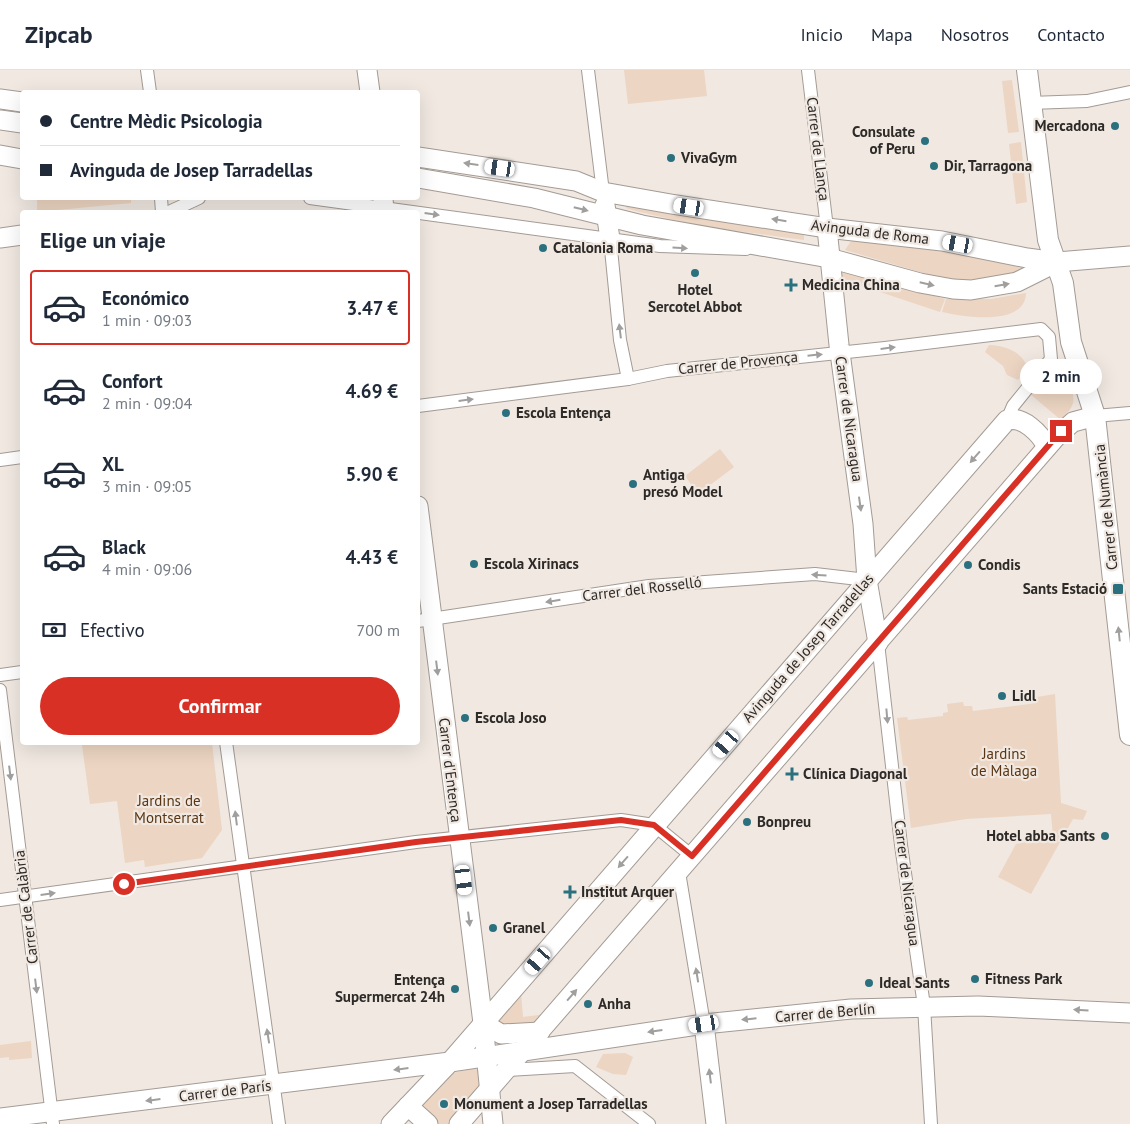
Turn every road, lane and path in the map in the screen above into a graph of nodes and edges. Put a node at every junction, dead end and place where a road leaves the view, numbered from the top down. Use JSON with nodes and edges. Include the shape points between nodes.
{"nodes":[{"id":1,"x":147,"y":70,"type":"edge"},
{"id":2,"x":367,"y":70,"type":"edge"},
{"id":3,"x":588,"y":70,"type":"edge"},
{"id":4,"x":808,"y":70,"type":"edge"},
{"id":5,"x":1027,"y":70,"type":"edge"},
{"id":6,"x":150,"y":90,"type":"edge"},
{"id":7,"x":370,"y":90,"type":"edge"},
{"id":8,"x":1130,"y":92,"type":"edge"},
{"id":9,"x":0,"y":98,"type":"edge"},
{"id":10,"x":20,"y":102,"type":"edge"},
{"id":11,"x":1030,"y":103,"type":"junction"},
{"id":12,"x":0,"y":120,"type":"edge"},
{"id":13,"x":20,"y":123,"type":"edge"},
{"id":14,"x":0,"y":155,"type":"edge"},
{"id":15,"x":420,"y":157,"type":"edge"},
{"id":16,"x":20,"y":159,"type":"edge"},
{"id":17,"x":420,"y":178,"type":"edge"},
{"id":18,"x":603,"y":192,"type":"junction"},
{"id":19,"x":195,"y":200,"type":"edge"},
{"id":20,"x":328,"y":200,"type":"edge"},
{"id":21,"x":384,"y":206,"type":"edge"},
{"id":22,"x":173,"y":210,"type":"edge"},
{"id":23,"x":411,"y":210,"type":"edge"},
{"id":24,"x":420,"y":211,"type":"edge"},
{"id":25,"x":607,"y":216,"type":"junction"},
{"id":26,"x":827,"y":228,"type":"junction"},
{"id":27,"x":20,"y":235,"type":"edge"},
{"id":28,"x":0,"y":238,"type":"edge"},
{"id":29,"x":610,"y":239,"type":"junction"},
{"id":30,"x":769,"y":248,"type":"junction"},
{"id":31,"x":1130,"y":256,"type":"edge"},
{"id":32,"x":829,"y":258,"type":"junction"},
{"id":33,"x":1057,"y":262,"type":"junction"},
{"id":34,"x":1050,"y":344,"type":"joint"},
{"id":35,"x":839,"y":352,"type":"junction"},
{"id":36,"x":628,"y":379,"type":"junction"},
{"id":37,"x":420,"y":406,"type":"edge"},
{"id":38,"x":1130,"y":413,"type":"edge"},
{"id":39,"x":1096,"y":416,"type":"junction"},
{"id":40,"x":1007,"y":420,"type":"junction"},
{"id":41,"x":1047,"y":447,"type":"junction"},
{"id":42,"x":20,"y":456,"type":"edge"},
{"id":43,"x":0,"y":460,"type":"edge"},
{"id":44,"x":420,"y":544,"type":"edge"},
{"id":45,"x":868,"y":580,"type":"junction"},
{"id":46,"x":424,"y":620,"type":"edge"},
{"id":47,"x":878,"y":643,"type":"junction"},
{"id":48,"x":20,"y":672,"type":"edge"},
{"id":49,"x":0,"y":675,"type":"edge"},
{"id":50,"x":0,"y":690,"type":"edge"},
{"id":51,"x":1130,"y":735,"type":"edge"},
{"id":52,"x":226,"y":745,"type":"edge"},
{"id":53,"x":654,"y":825,"type":"junction"},
{"id":54,"x":458,"y":836,"type":"junction"},
{"id":55,"x":692,"y":856,"type":"junction"},
{"id":56,"x":242,"y":866,"type":"junction"},
{"id":57,"x":679,"y":872,"type":"junction"},
{"id":58,"x":25,"y":898,"type":"junction"},
{"id":59,"x":0,"y":900,"type":"edge"},
{"id":60,"x":924,"y":1006,"type":"junction"},
{"id":61,"x":1130,"y":1013,"type":"edge"},
{"id":62,"x":483,"y":1024,"type":"junction"},
{"id":63,"x":704,"y":1024,"type":"junction"},
{"id":64,"x":540,"y":1032,"type":"junction"},
{"id":65,"x":580,"y":1042,"type":"junction"},
{"id":66,"x":523,"y":1052,"type":"junction"},
{"id":67,"x":486,"y":1058,"type":"junction"},
{"id":68,"x":450,"y":1062,"type":"junction"},
{"id":69,"x":575,"y":1066,"type":"junction"},
{"id":70,"x":508,"y":1070,"type":"junction"},
{"id":71,"x":274,"y":1084,"type":"junction"},
{"id":72,"x":489,"y":1091,"type":"junction"},
{"id":73,"x":408,"y":1106,"type":"junction"},
{"id":74,"x":0,"y":1118,"type":"edge"},
{"id":75,"x":52,"y":1118,"type":"edge"},
{"id":76,"x":461,"y":1122,"type":"edge"},
{"id":77,"x":279,"y":1124,"type":"edge"},
{"id":78,"x":391,"y":1124,"type":"edge"},
{"id":79,"x":428,"y":1124,"type":"edge"},
{"id":80,"x":492,"y":1124,"type":"edge"},
{"id":81,"x":649,"y":1124,"type":"edge"},
{"id":82,"x":716,"y":1124,"type":"edge"},
{"id":83,"x":931,"y":1124,"type":"edge"}],
"edges":[{"from":1,"to":6,"type":"street"},
{"from":2,"to":7,"type":"main road"},
{"from":3,"to":18,"type":"street"},
{"from":4,"to":26,"type":"street","name":"Carrer de Llança"},
{"from":5,"to":11,"type":"main road","name":"Carrer de Numància"},
{"from":8,"to":11,"type":"street","via":[[1087,101]]},
{"from":9,"to":10,"type":"main road"},
{"from":11,"to":33,"type":"main road","name":"Carrer de Numància","via":[[1048,240]]},
{"from":12,"to":13,"type":"main road"},
{"from":14,"to":16,"type":"main road"},
{"from":18,"to":15,"type":"main road","name":"Avinguda de Roma","one_way":true,"via":[[576,181]]},
{"from":17,"to":25,"type":"main road","name":"Avinguda de Roma","one_way":true,"via":[[534,198]]},
{"from":18,"to":25,"type":"main road"},
{"from":26,"to":18,"type":"main road","name":"Avinguda de Roma","one_way":true},
{"from":19,"to":22,"type":"street"},
{"from":20,"to":21,"type":"street","name":"Avinguda de Roma"},
{"from":21,"to":23,"type":"street","name":"Avinguda de Roma","one_way":true},
{"from":24,"to":29,"type":"street","name":"Avinguda de Roma","one_way":true},
{"from":25,"to":29,"type":"main road"},
{"from":25,"to":30,"type":"main road","name":"Avinguda de Roma"},
{"from":26,"to":32,"type":"main road","name":"Carrer de Llança"},
{"from":26,"to":33,"type":"main road","name":"Avinguda de Roma","via":[[942,241]]},
{"from":27,"to":28,"type":"main road"},
{"from":29,"to":30,"type":"street","name":"Avinguda de Roma","one_way":true,"via":[[685,248]]},
{"from":36,"to":29,"type":"street","one_way":true,"via":[[620,340]]},
{"from":30,"to":32,"type":"main road","name":"Avinguda de Roma"},
{"from":31,"to":33,"type":"main road"},
{"from":32,"to":33,"type":"main road","name":"Avinguda de Roma","one_way":true,"via":[[920,283],[962,290],[1017,282]]},
{"from":32,"to":35,"type":"main road","name":"Carrer de Nicaragua"},
{"from":33,"to":39,"type":"main road","name":"Carrer de Numància","via":[[1071,342]]},
{"from":35,"to":34,"type":"street","name":"Carrer de Provença","one_way":true,"via":[[1041,329],[1047,333]]},
{"from":34,"to":40,"type":"street","name":"Avinguda de Josep Tarradellas","via":[[1051,359],[1013,406]]},
{"from":36,"to":35,"type":"street","name":"Carrer de Provença","one_way":true,"via":[[667,371]]},
{"from":35,"to":45,"type":"main road","name":"Carrer de Nicaragua","one_way":true},
{"from":37,"to":36,"type":"street","name":"Carrer de Provença","one_way":true},
{"from":38,"to":39,"type":"street"},
{"from":39,"to":41,"type":"main road","via":[[1065,427]]},
{"from":51,"to":39,"type":"main road","name":"Carrer de Numància","one_way":true},
{"from":40,"to":41,"type":"main road","via":[[1020,420],[1035,431]]},
{"from":40,"to":45,"type":"main road","name":"Avinguda de Josep Tarradellas","one_way":true},
{"from":41,"to":47,"type":"main road"},
{"from":42,"to":43,"type":"street"},
{"from":44,"to":46,"type":"main road","name":"Carrer d'Entença"},
{"from":45,"to":46,"type":"street","name":"Carrer del Rosselló","one_way":true,"via":[[815,574],[649,586]]},
{"from":45,"to":47,"type":"main road","name":"Carrer de Nicaragua"},
{"from":45,"to":53,"type":"main road","name":"Avinguda de Josep Tarradellas"},
{"from":46,"to":54,"type":"main road","name":"Carrer d'Entença","one_way":true},
{"from":47,"to":55,"type":"main road"},
{"from":47,"to":60,"type":"street","name":"Carrer de Nicaragua","one_way":true,"via":[[901,845]]},
{"from":48,"to":49,"type":"street"},
{"from":50,"to":58,"type":"street","name":"Carrer de Calàbria","one_way":true},
{"from":56,"to":52,"type":"street","one_way":true},
{"from":53,"to":54,"type":"street","via":[[621,820]]},
{"from":53,"to":55,"type":"street"},
{"from":53,"to":62,"type":"main road","name":"Avinguda de Josep Tarradellas","one_way":true},
{"from":54,"to":56,"type":"street"},
{"from":54,"to":62,"type":"main road","name":"Carrer d'Entença","one_way":true},
{"from":55,"to":57,"type":"main road"},
{"from":58,"to":56,"type":"street","one_way":true},
{"from":71,"to":56,"type":"street","one_way":true},
{"from":63,"to":57,"type":"street","one_way":true},
{"from":64,"to":57,"type":"main road","one_way":true},
{"from":58,"to":59,"type":"street"},
{"from":58,"to":75,"type":"street","name":"Carrer de Calàbria","one_way":true},
{"from":61,"to":60,"type":"main road","name":"Carrer de Berlín","one_way":true,"via":[[1034,1007]]},
{"from":60,"to":63,"type":"main road","name":"Carrer de Berlín","one_way":true},
{"from":60,"to":83,"type":"street","name":"Carrer de Nicaragua"},
{"from":62,"to":64,"type":"main road","via":[[501,1034]]},
{"from":62,"to":67,"type":"main road","name":"Carrer d'Entença"},
{"from":62,"to":68,"type":"main road","name":"Avinguda de Josep Tarradellas"},
{"from":63,"to":65,"type":"main road","name":"Carrer de Berlín","one_way":true},
{"from":82,"to":63,"type":"main road","one_way":true},
{"from":64,"to":66,"type":"main road"},
{"from":65,"to":66,"type":"main road","name":"Carrer de Berlín"},
{"from":65,"to":69,"type":"street","via":[[575,1053]]},
{"from":66,"to":67,"type":"main road"},
{"from":66,"to":70,"type":"main road"},
{"from":67,"to":68,"type":"main road"},
{"from":67,"to":70,"type":"street"},
{"from":67,"to":72,"type":"main road","name":"Carrer d'Entença"},
{"from":68,"to":71,"type":"main road","name":"Carrer de París","one_way":true},
{"from":68,"to":73,"type":"main road","name":"Avinguda de Josep Tarradellas"},
{"from":69,"to":70,"type":"street"},
{"from":69,"to":81,"type":"street"},
{"from":70,"to":72,"type":"main road"},
{"from":71,"to":75,"type":"main road","name":"Carrer de París","one_way":true},
{"from":71,"to":77,"type":"street"},
{"from":72,"to":76,"type":"main road"},
{"from":72,"to":80,"type":"main road","name":"Carrer d'Entença"},
{"from":73,"to":78,"type":"main road","name":"Avinguda de Josep Tarradellas"},
{"from":73,"to":79,"type":"main road"},
{"from":74,"to":75,"type":"main road","name":"Carrer de París"},
{"from":76,"to":80,"type":"main road","via":[[484,1119]]}]}
